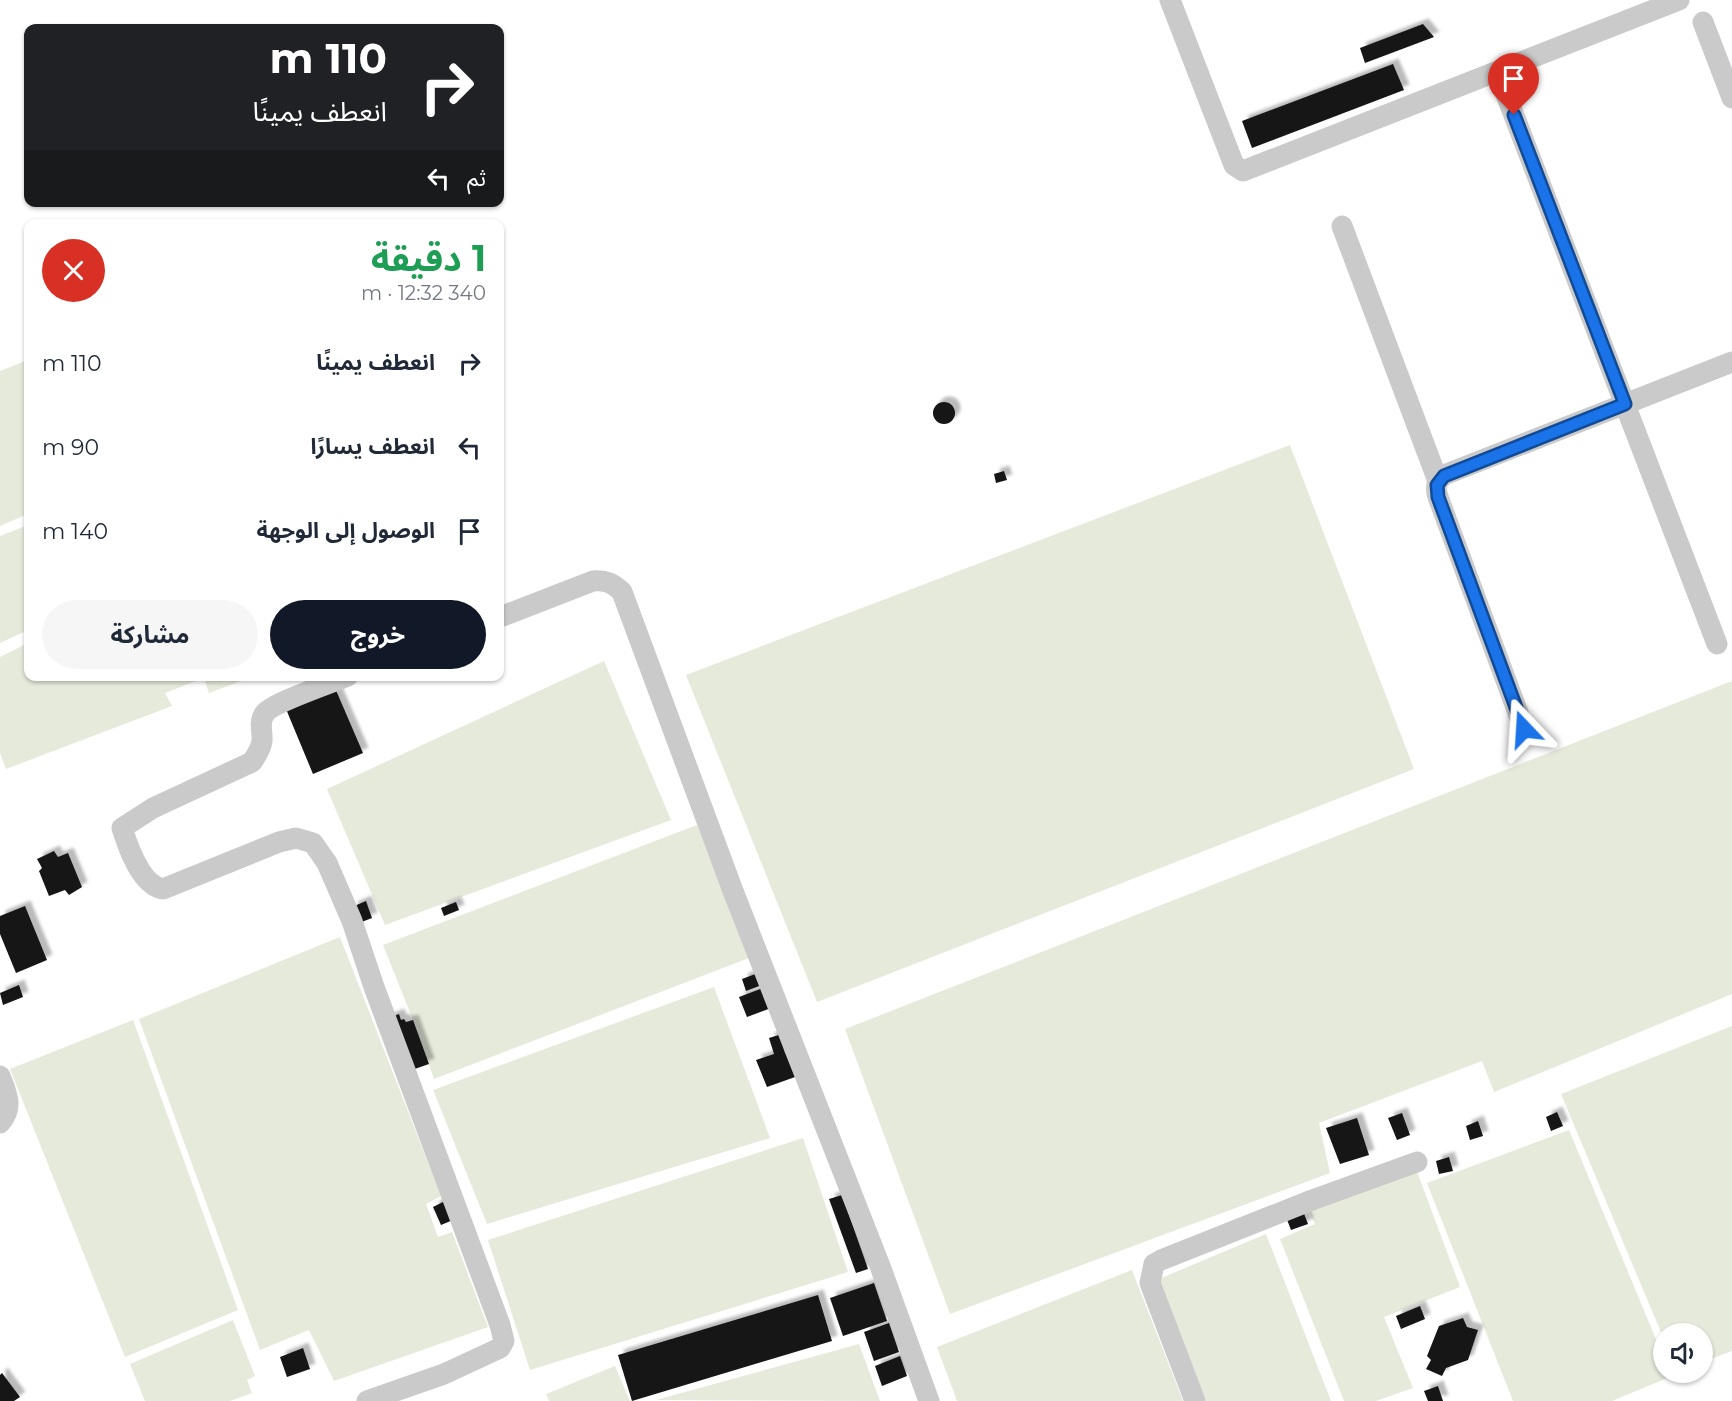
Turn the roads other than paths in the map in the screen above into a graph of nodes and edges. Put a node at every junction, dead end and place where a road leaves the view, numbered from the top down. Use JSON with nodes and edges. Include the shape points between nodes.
{"nodes":[{"id":1,"x":1170,"y":0,"type":"edge"},
{"id":2,"x":1679,"y":0,"type":"edge"},
{"id":3,"x":1703,"y":22,"type":"dead end"},
{"id":4,"x":1505,"y":92,"type":"dead end"},
{"id":5,"x":1732,"y":98,"type":"edge"},
{"id":6,"x":1342,"y":226,"type":"dead end"},
{"id":7,"x":1732,"y":362,"type":"edge"},
{"id":8,"x":1625,"y":404,"type":"junction"},
{"id":9,"x":1438,"y":481,"type":"junction"},
{"id":10,"x":504,"y":615,"type":"edge"},
{"id":11,"x":1718,"y":645,"type":"dead end"},
{"id":12,"x":336,"y":681,"type":"edge"},
{"id":13,"x":1524,"y":729,"type":"dead end"},
{"id":14,"x":0,"y":1076,"type":"edge"},
{"id":15,"x":0,"y":1123,"type":"edge"},
{"id":16,"x":1417,"y":1162,"type":"dead end"},
{"id":17,"x":367,"y":1401,"type":"edge"},
{"id":18,"x":929,"y":1401,"type":"edge"},
{"id":19,"x":1195,"y":1401,"type":"edge"}],
"edges":[{"from":1,"to":2,"type":"street","via":[[1234,165],[1243,171]]},
{"from":3,"to":5,"type":"street"},
{"from":4,"to":8,"type":"street"},
{"from":6,"to":9,"type":"street"},
{"from":7,"to":8,"type":"street"},
{"from":8,"to":9,"type":"street"},
{"from":8,"to":11,"type":"street"},
{"from":9,"to":13,"type":"street","via":[[1438,497]]},
{"from":10,"to":18,"type":"street","via":[[594,581],[604,580],[622,592]]},
{"from":12,"to":17,"type":"street","via":[[265,713],[262,742],[252,762],[153,808],[122,828],[140,872],[155,888],[163,889],[279,842],[296,838],[313,843],[327,863],[352,921],[504,1341],[500,1348],[444,1374]]},
{"from":14,"to":15,"type":"street","via":[[9,1100],[7,1115]]},
{"from":16,"to":19,"type":"street","via":[[1154,1264],[1150,1284]]}]}
